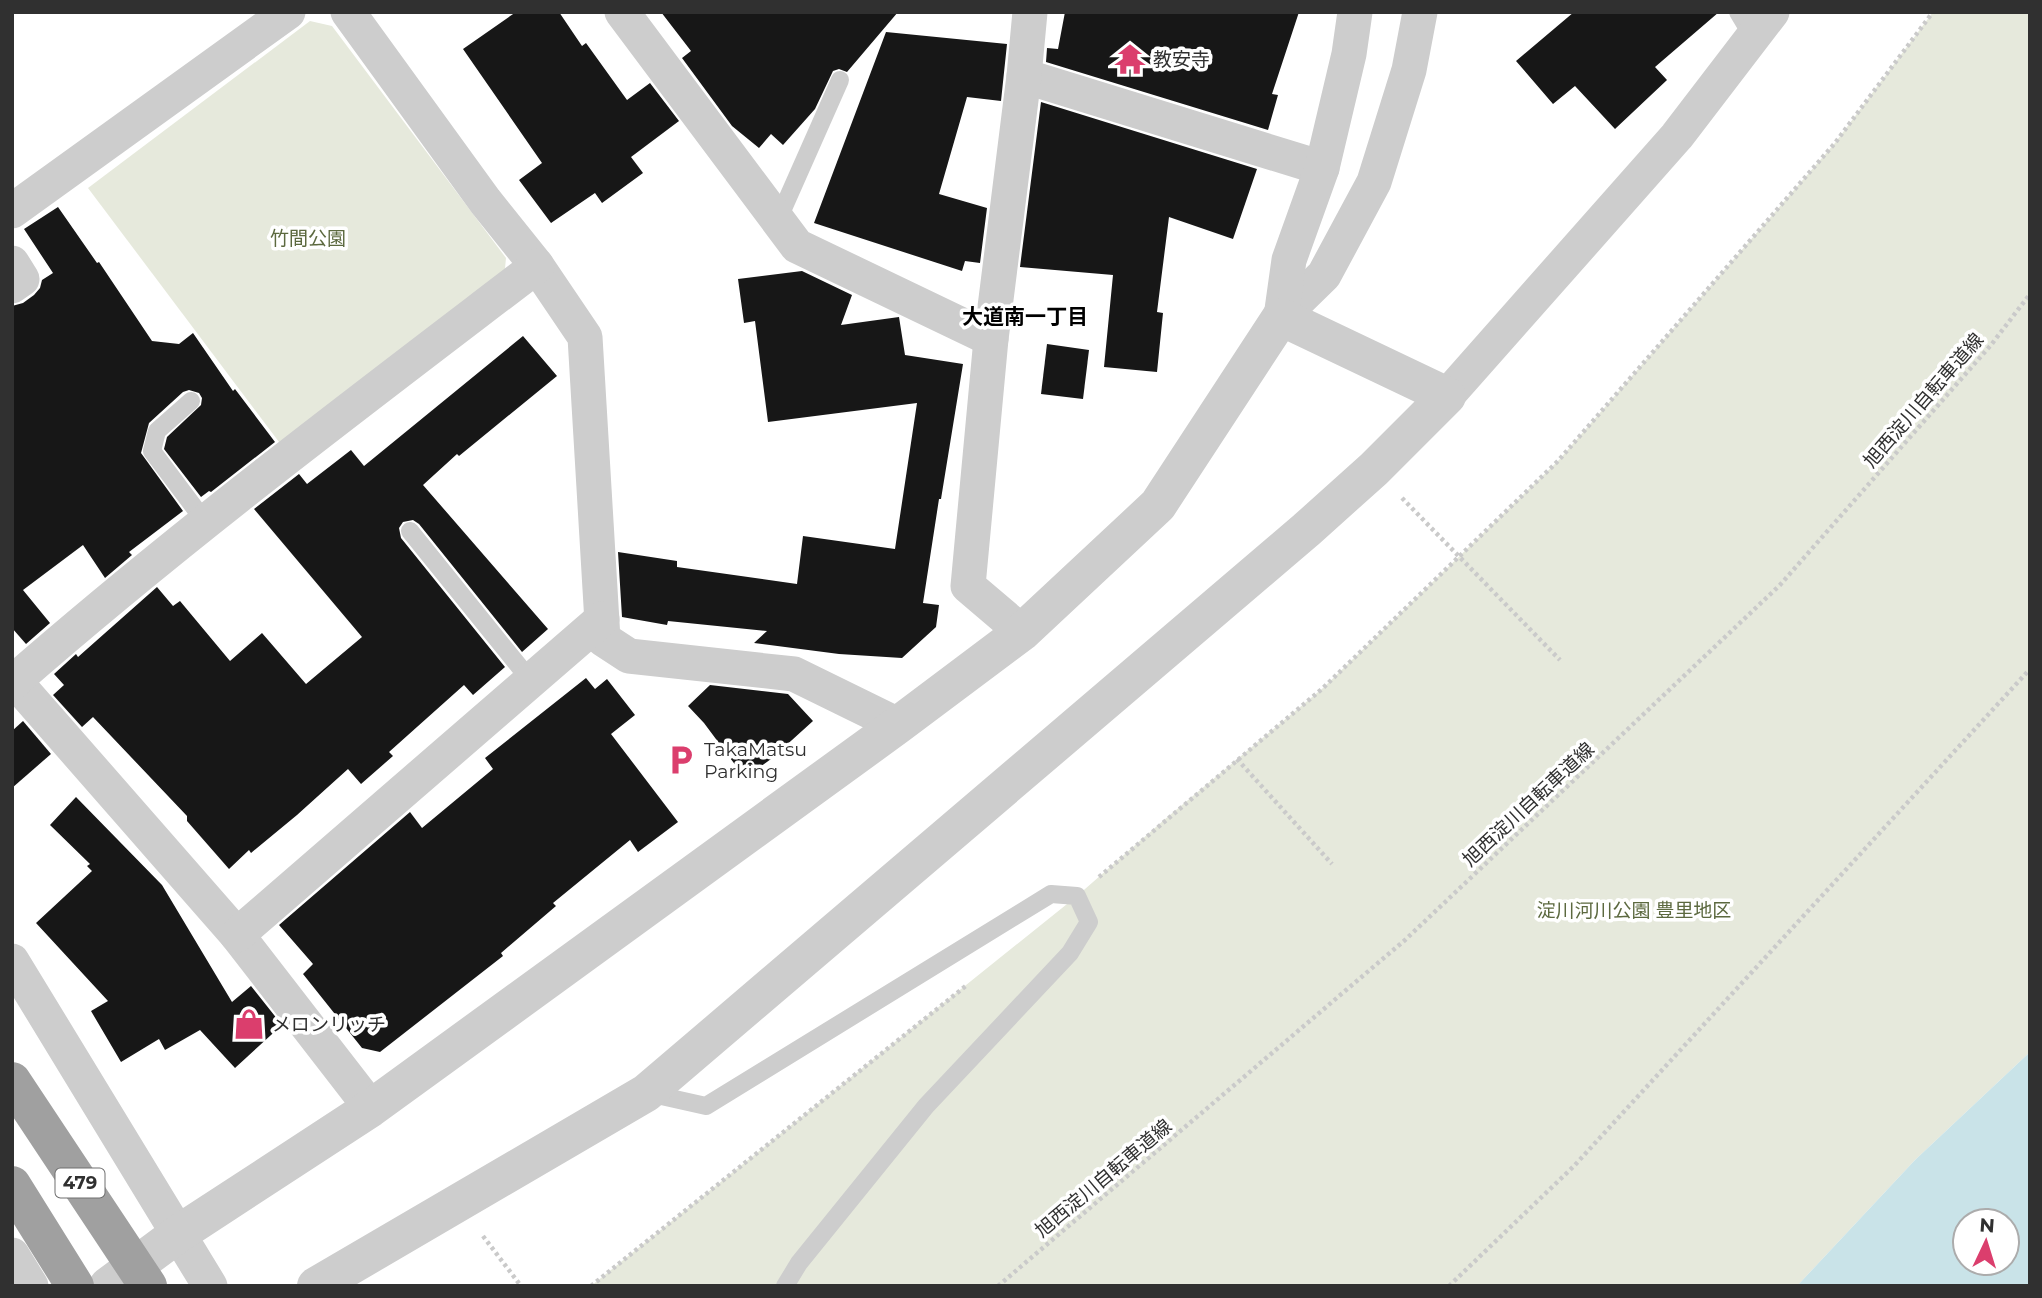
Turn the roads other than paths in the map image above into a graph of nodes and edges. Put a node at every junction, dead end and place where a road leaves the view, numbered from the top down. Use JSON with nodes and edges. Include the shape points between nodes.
{"nodes":[{"id":1,"x":288,"y":12,"type":"edge"},
{"id":2,"x":348,"y":12,"type":"edge"},
{"id":3,"x":622,"y":12,"type":"edge"},
{"id":4,"x":1030,"y":12,"type":"edge"},
{"id":5,"x":1355,"y":12,"type":"edge"},
{"id":6,"x":1420,"y":12,"type":"edge"},
{"id":7,"x":1754,"y":21,"type":"edge"},
{"id":8,"x":1024,"y":76,"type":"junction"},
{"id":9,"x":840,"y":80,"type":"dead end"},
{"id":10,"x":1322,"y":168,"type":"junction"},
{"id":11,"x":12,"y":211,"type":"edge"},
{"id":12,"x":778,"y":220,"type":"junction"},
{"id":13,"x":12,"y":263,"type":"edge"},
{"id":14,"x":537,"y":266,"type":"junction"},
{"id":15,"x":12,"y":286,"type":"edge"},
{"id":16,"x":1281,"y":317,"type":"junction"},
{"id":17,"x":991,"y":339,"type":"junction"},
{"id":18,"x":1447,"y":396,"type":"junction"},
{"id":19,"x":191,"y":401,"type":"dead end"},
{"id":20,"x":206,"y":523,"type":"junction"},
{"id":21,"x":410,"y":531,"type":"dead end"},
{"id":22,"x":602,"y":619,"type":"junction"},
{"id":23,"x":1022,"y":632,"type":"junction"},
{"id":24,"x":13,"y":681,"type":"edge"},
{"id":25,"x":531,"y":681,"type":"junction"},
{"id":26,"x":898,"y":725,"type":"junction"},
{"id":27,"x":237,"y":935,"type":"junction"},
{"id":28,"x":12,"y":961,"type":"edge"},
{"id":29,"x":12,"y":1081,"type":"edge"},
{"id":30,"x":646,"y":1093,"type":"junction"},
{"id":31,"x":372,"y":1108,"type":"junction"},
{"id":32,"x":12,"y":1185,"type":"edge"},
{"id":33,"x":178,"y":1234,"type":"junction"},
{"id":34,"x":12,"y":1255,"type":"edge"},
{"id":35,"x":32,"y":1286,"type":"edge"},
{"id":36,"x":75,"y":1286,"type":"edge"},
{"id":37,"x":108,"y":1286,"type":"edge"},
{"id":38,"x":148,"y":1286,"type":"edge"},
{"id":39,"x":210,"y":1286,"type":"edge"},
{"id":40,"x":316,"y":1286,"type":"edge"},
{"id":41,"x":785,"y":1286,"type":"edge"}],
"edges":[{"from":1,"to":11,"type":"street"},
{"from":2,"to":14,"type":"street"},
{"from":3,"to":12,"type":"street"},
{"from":4,"to":8,"type":"street"},
{"from":5,"to":10,"type":"street"},
{"from":6,"to":16,"type":"street","via":[[1409,70],[1374,182],[1324,275]]},
{"from":7,"to":18,"type":"street","via":[[1677,136]]},
{"from":8,"to":10,"type":"street"},
{"from":8,"to":17,"type":"street"},
{"from":9,"to":12,"type":"lane"},
{"from":10,"to":16,"type":"street","via":[[1289,260]]},
{"from":12,"to":17,"type":"street","via":[[797,246]]},
{"from":13,"to":15,"type":"street","via":[[22,279]]},
{"from":14,"to":20,"type":"street"},
{"from":14,"to":22,"type":"street","via":[[585,337]]},
{"from":16,"to":18,"type":"street"},
{"from":16,"to":23,"type":"street","via":[[1158,505]]},
{"from":17,"to":23,"type":"street","via":[[968,586]]},
{"from":18,"to":30,"type":"street","via":[[1306,530]]},
{"from":19,"to":20,"type":"lane","via":[[157,431],[152,451]]},
{"from":20,"to":24,"type":"street"},
{"from":21,"to":25,"type":"lane"},
{"from":22,"to":25,"type":"street"},
{"from":22,"to":26,"type":"street","via":[[603,639],[629,656],[794,674]]},
{"from":23,"to":26,"type":"street"},
{"from":24,"to":27,"type":"street"},
{"from":25,"to":27,"type":"street"},
{"from":26,"to":31,"type":"street"},
{"from":27,"to":31,"type":"street"},
{"from":28,"to":33,"type":"street"},
{"from":29,"to":38,"type":"highway","number":"479","bridge":true},
{"from":30,"to":40,"type":"street"},
{"from":30,"to":41,"type":"lane","via":[[706,1106],[1051,894],[1077,897],[1089,922],[1070,953],[926,1106]]},
{"from":31,"to":33,"type":"street"},
{"from":32,"to":36,"type":"highway"},
{"from":33,"to":37,"type":"street"},
{"from":33,"to":39,"type":"street"},
{"from":34,"to":35,"type":"street"}]}
